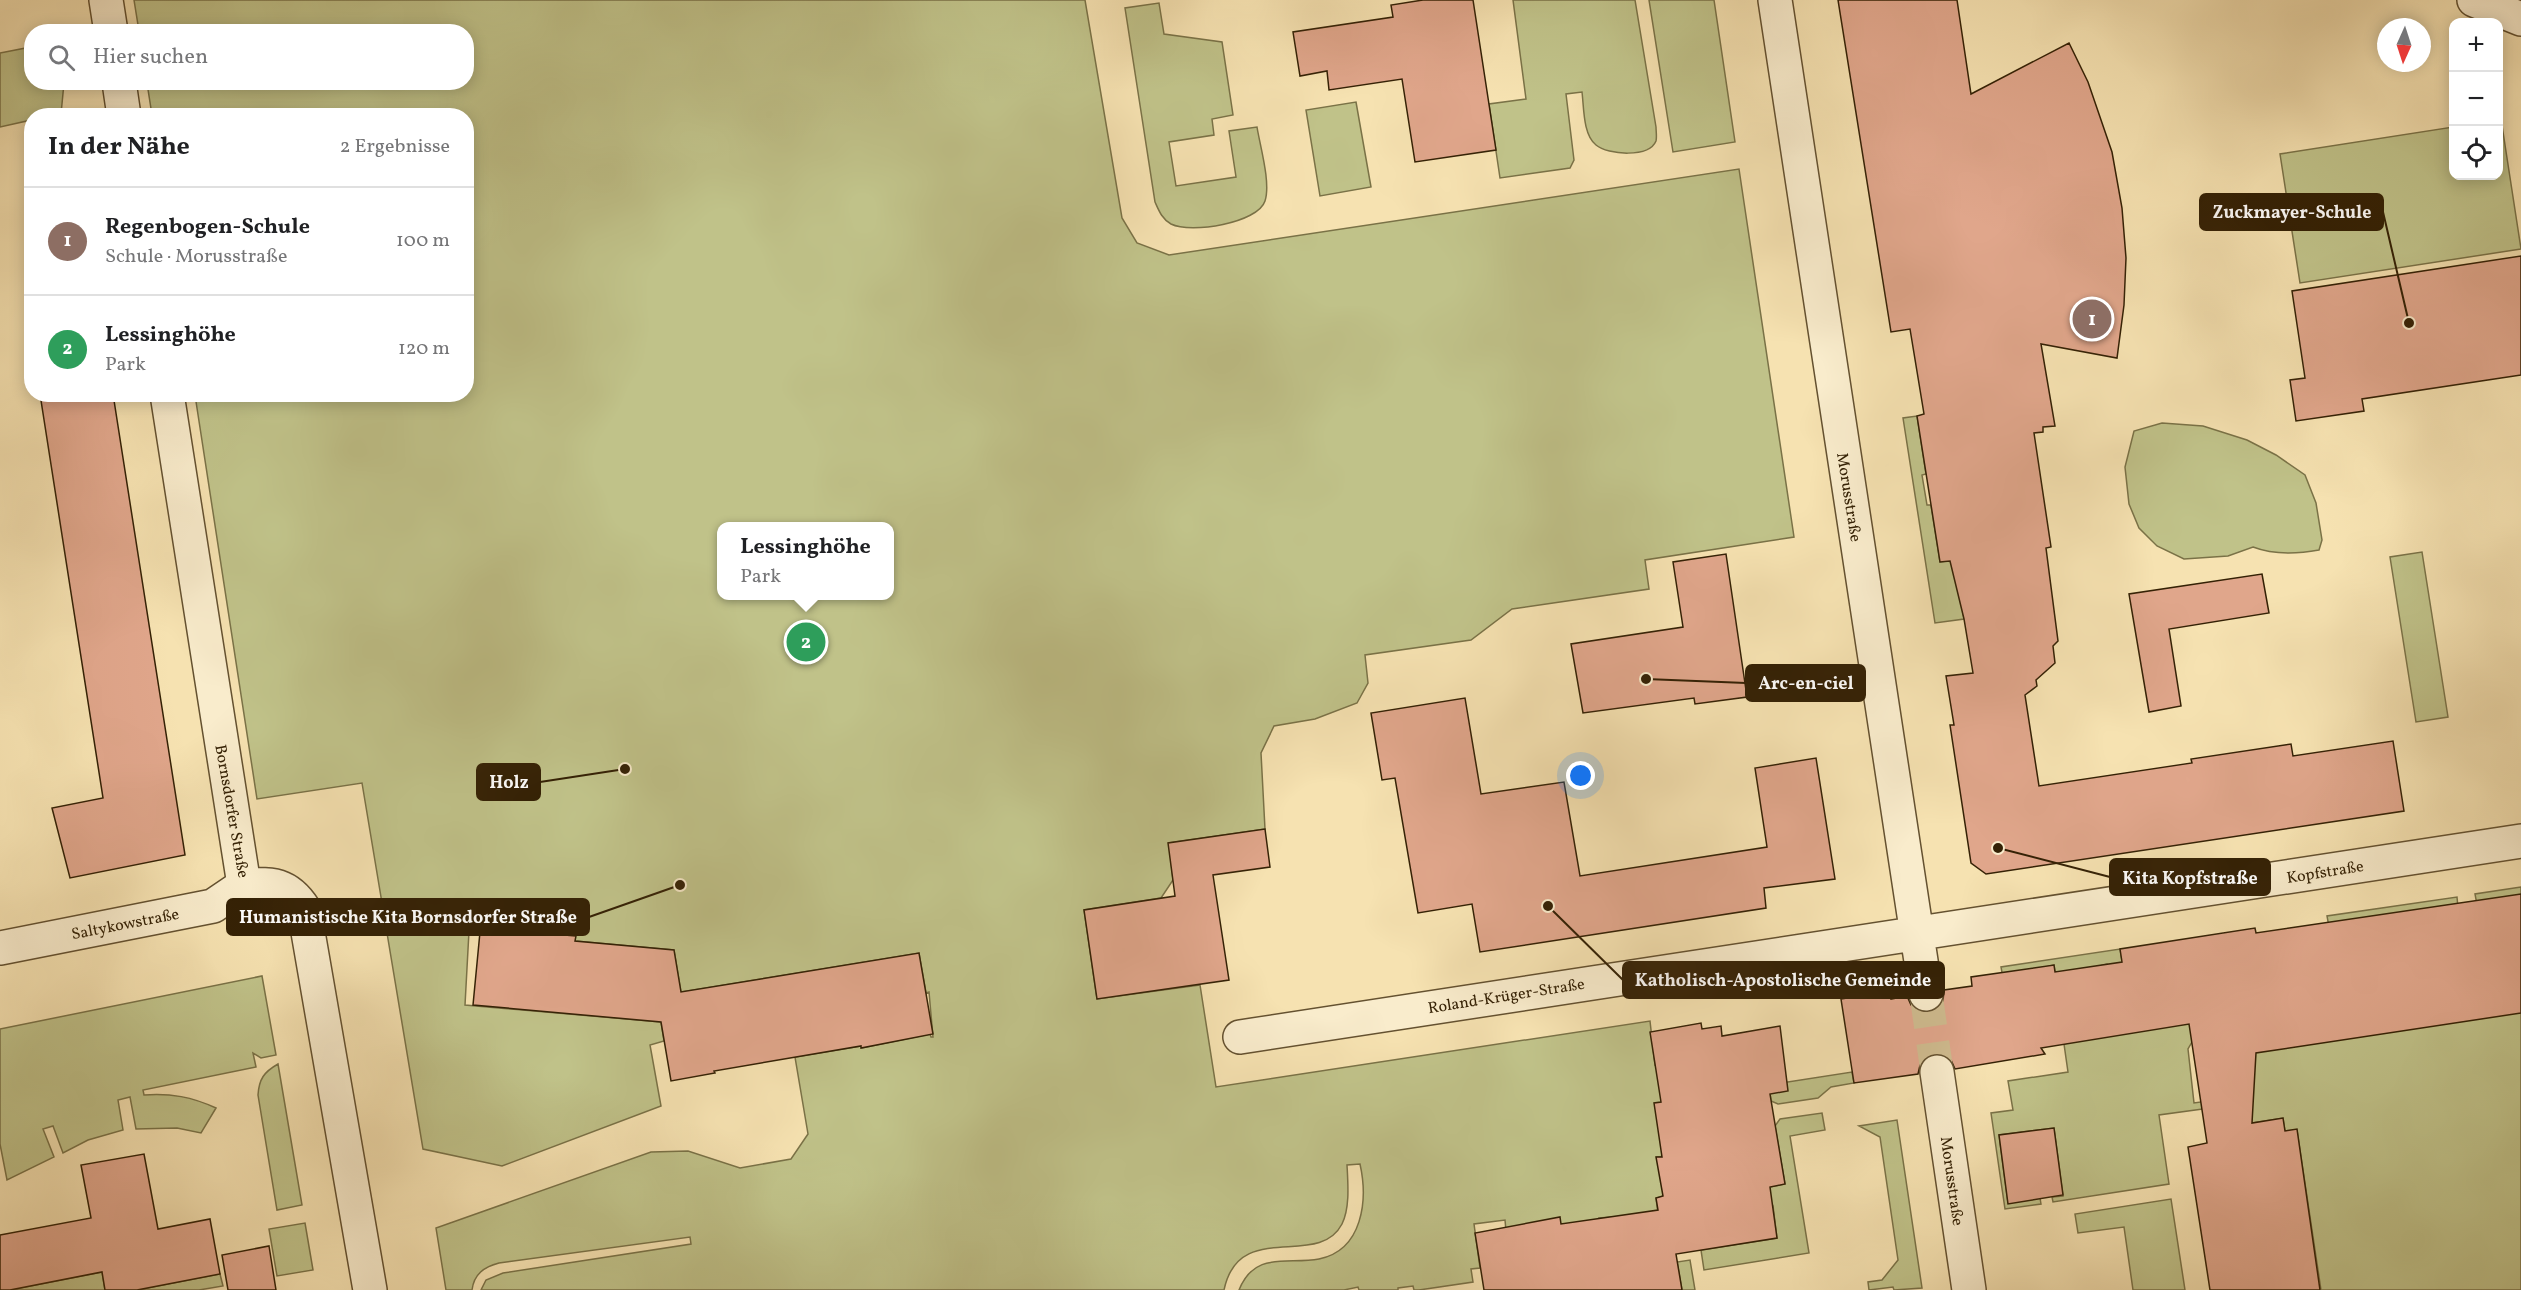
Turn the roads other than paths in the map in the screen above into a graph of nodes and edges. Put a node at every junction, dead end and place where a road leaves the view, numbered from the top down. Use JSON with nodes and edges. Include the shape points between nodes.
{"nodes":[{"id":1,"x":106,"y":0,"type":"edge"},
{"id":2,"x":1775,"y":0,"type":"edge"},
{"id":3,"x":2474,"y":0,"type":"edge"},
{"id":4,"x":2521,"y":20,"type":"edge"},
{"id":5,"x":110,"y":24,"type":"edge"},
{"id":6,"x":120,"y":90,"type":"edge"},
{"id":7,"x":123,"y":108,"type":"edge"},
{"id":8,"x":168,"y":402,"type":"edge"},
{"id":9,"x":2521,"y":841,"type":"edge"},
{"id":10,"x":244,"y":885,"type":"junction"},
{"id":11,"x":1915,"y":933,"type":"junction"},
{"id":12,"x":0,"y":948,"type":"edge"},
{"id":13,"x":1926,"y":994,"type":"tunnel mouth"},
{"id":14,"x":1240,"y":1036,"type":"dead end"},
{"id":15,"x":1937,"y":1072,"type":"tunnel mouth"},
{"id":16,"x":370,"y":1290,"type":"edge"},
{"id":17,"x":1969,"y":1290,"type":"edge"}],
"edges":[{"from":1,"to":5,"type":"street"},
{"from":2,"to":11,"type":"street","name":"Morusstraße"},
{"from":3,"to":4,"type":"street"},
{"from":6,"to":7,"type":"street"},
{"from":8,"to":10,"type":"street","name":"Bornsdorfer Straße"},
{"from":9,"to":11,"type":"street","name":"Kopfstraße"},
{"from":10,"to":12,"type":"street","name":"Saltykowstraße","via":[[213,906]]},
{"from":10,"to":16,"type":"street","name":"Bornsdorfer Straße","via":[[269,884],[287,891],[304,909]]},
{"from":11,"to":13,"type":"street","name":"Morusstraße"},
{"from":11,"to":14,"type":"street","name":"Roland-Krüger-Straße"},
{"from":15,"to":17,"type":"street","name":"Morusstraße"}]}
